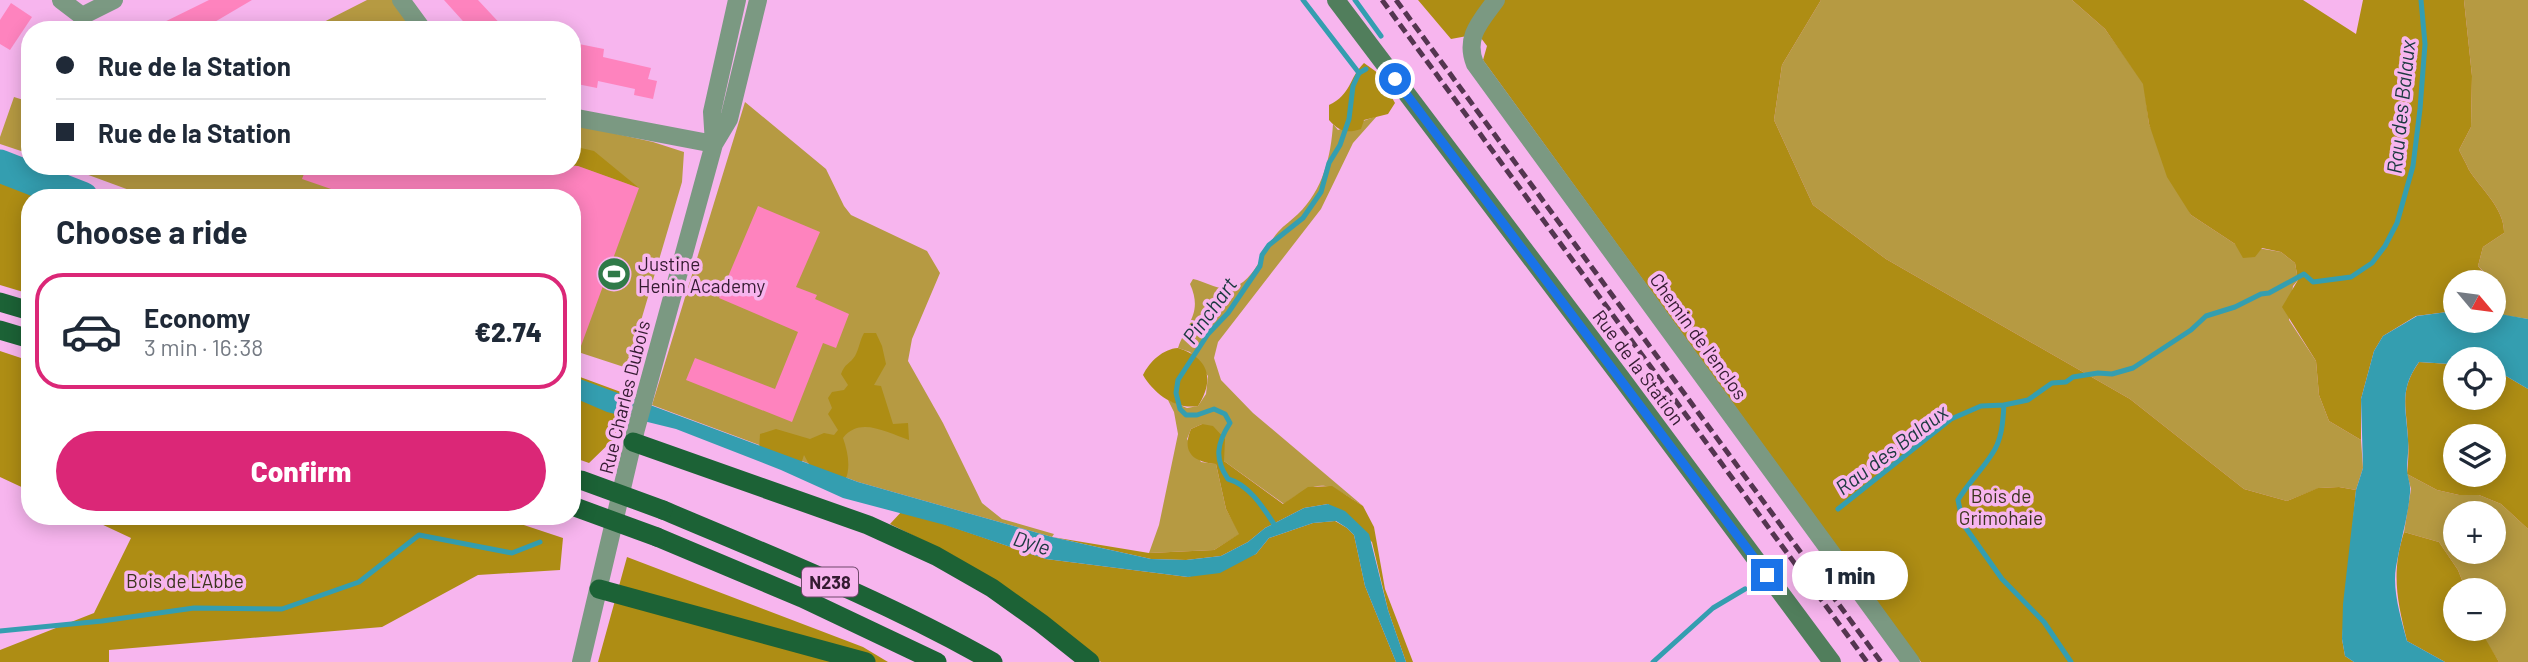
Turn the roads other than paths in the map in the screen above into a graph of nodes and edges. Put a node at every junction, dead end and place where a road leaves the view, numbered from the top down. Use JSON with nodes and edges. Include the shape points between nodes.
{"nodes":[{"id":1,"x":61,"y":0,"type":"edge"},
{"id":2,"x":114,"y":0,"type":"edge"},
{"id":3,"x":401,"y":0,"type":"edge"},
{"id":4,"x":737,"y":0,"type":"edge"},
{"id":5,"x":758,"y":0,"type":"edge"},
{"id":6,"x":1336,"y":0,"type":"edge"},
{"id":7,"x":1496,"y":0,"type":"edge"},
{"id":8,"x":76,"y":21,"type":"edge"},
{"id":9,"x":80,"y":21,"type":"edge"},
{"id":10,"x":416,"y":21,"type":"edge"},
{"id":11,"x":581,"y":119,"type":"edge"},
{"id":12,"x":714,"y":144,"type":"junction"},
{"id":13,"x":0,"y":302,"type":"edge"},
{"id":14,"x":21,"y":309,"type":"edge"},
{"id":15,"x":0,"y":330,"type":"edge"},
{"id":16,"x":21,"y":336,"type":"edge"},
{"id":17,"x":634,"y":436,"type":"junction"},
{"id":18,"x":581,"y":479,"type":"edge"},
{"id":19,"x":581,"y":510,"type":"edge"},
{"id":20,"x":599,"y":589,"type":"junction"},
{"id":21,"x":580,"y":662,"type":"edge"},
{"id":22,"x":866,"y":662,"type":"edge"},
{"id":23,"x":937,"y":662,"type":"edge"},
{"id":24,"x":993,"y":662,"type":"edge"},
{"id":25,"x":1090,"y":662,"type":"edge"},
{"id":26,"x":1832,"y":662,"type":"edge"},
{"id":27,"x":1911,"y":662,"type":"edge"}],
"edges":[{"from":1,"to":8,"type":"street"},
{"from":2,"to":9,"type":"street"},
{"from":3,"to":10,"type":"street"},
{"from":4,"to":12,"type":"street","name":"Rue Charles Dubois","via":[[712,112]]},
{"from":5,"to":12,"type":"street","name":"Rue Charles Dubois","via":[[729,119]]},
{"from":6,"to":26,"type":"main road","name":"Rue de la Station"},
{"from":7,"to":27,"type":"street","name":"Chemin de l'enclos","via":[[1471,38],[1471,52],[1481,72]]},
{"from":11,"to":12,"type":"street"},
{"from":12,"to":17,"type":"street","name":"Rue Charles Dubois"},
{"from":13,"to":14,"type":"highway"},
{"from":15,"to":16,"type":"highway"},
{"from":17,"to":20,"type":"street","name":"Rue Charles Dubois"},
{"from":17,"to":25,"type":"highway","via":[[868,525],[936,556],[992,588]]},
{"from":18,"to":24,"type":"highway","number":"N238","bridge":true,"via":[[833,583]]},
{"from":19,"to":23,"type":"highway","number":"N238","bridge":true,"via":[[802,598]]},
{"from":20,"to":21,"type":"street","name":"Rue Charles Dubois"},
{"from":20,"to":22,"type":"highway"}]}
